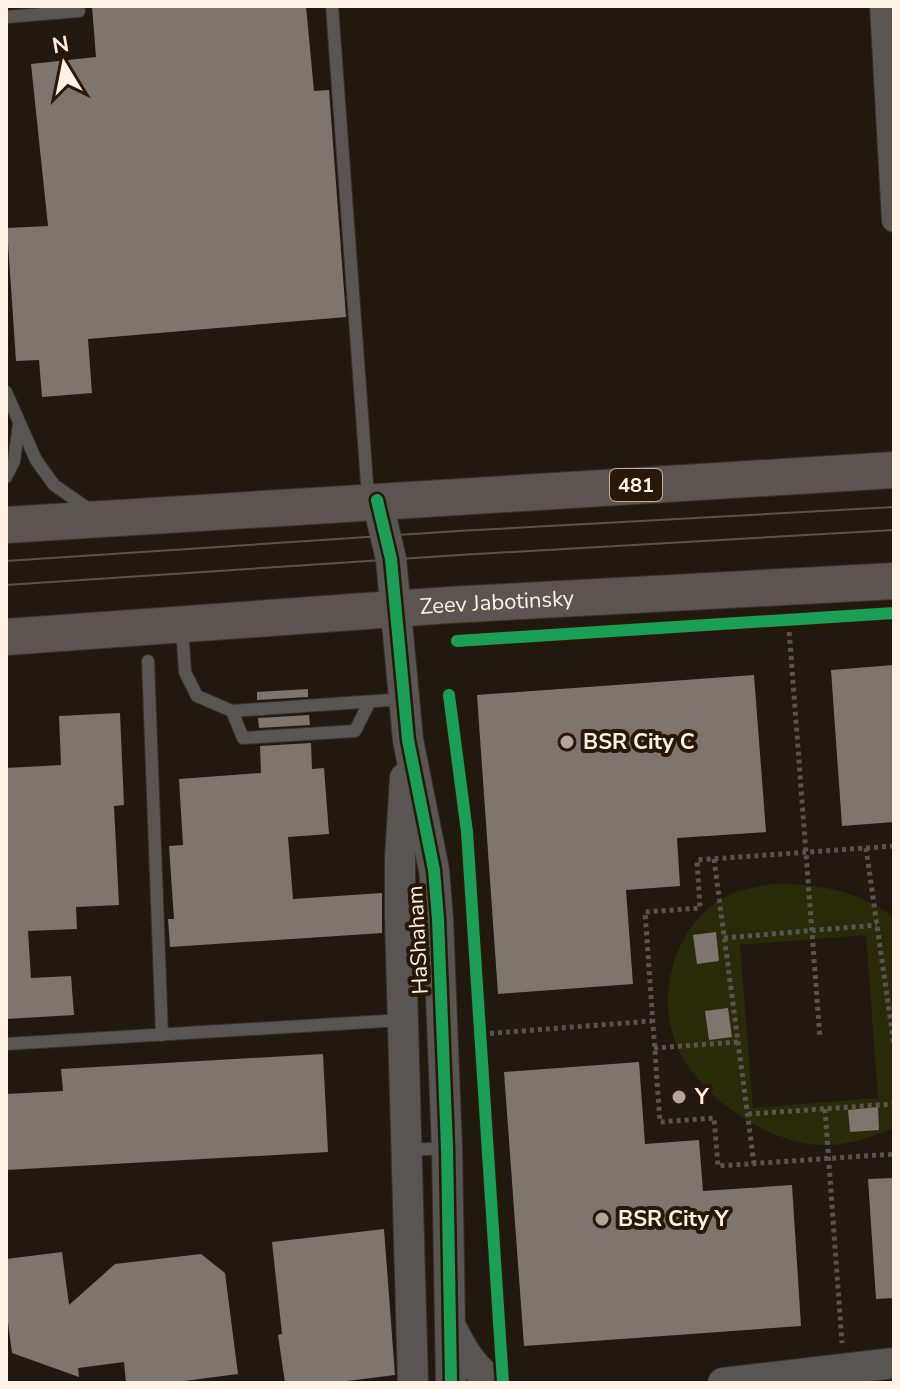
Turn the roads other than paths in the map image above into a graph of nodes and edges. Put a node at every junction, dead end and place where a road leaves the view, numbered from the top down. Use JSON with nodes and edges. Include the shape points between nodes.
{"nodes":[{"id":1,"x":78,"y":6,"type":"edge"},
{"id":2,"x":332,"y":6,"type":"edge"},
{"id":3,"x":882,"y":6,"type":"edge"},
{"id":4,"x":6,"y":17,"type":"edge"},
{"id":5,"x":890,"y":67,"type":"edge"},
{"id":6,"x":894,"y":220,"type":"edge"},
{"id":7,"x":6,"y":392,"type":"edge"},
{"id":8,"x":20,"y":420,"type":"junction"},
{"id":9,"x":894,"y":470,"type":"edge"},
{"id":10,"x":6,"y":477,"type":"edge"},
{"id":11,"x":373,"y":500,"type":"junction"},
{"id":12,"x":102,"y":518,"type":"junction"},
{"id":13,"x":6,"y":525,"type":"edge"},
{"id":14,"x":894,"y":581,"type":"edge"},
{"id":15,"x":397,"y":609,"type":"junction"},
{"id":16,"x":170,"y":625,"type":"junction"},
{"id":17,"x":6,"y":637,"type":"edge"},
{"id":18,"x":148,"y":661,"type":"dead end"},
{"id":19,"x":404,"y":699,"type":"junction"},
{"id":20,"x":369,"y":703,"type":"junction"},
{"id":21,"x":232,"y":711,"type":"junction"},
{"id":22,"x":408,"y":740,"type":"junction"},
{"id":23,"x":402,"y":1020,"type":"junction"},
{"id":24,"x":162,"y":1035,"type":"junction"},
{"id":25,"x":6,"y":1044,"type":"edge"},
{"id":26,"x":447,"y":1148,"type":"junction"},
{"id":27,"x":406,"y":1150,"type":"junction"},
{"id":28,"x":451,"y":1326,"type":"junction"},
{"id":29,"x":894,"y":1363,"type":"edge"},
{"id":30,"x":413,"y":1383,"type":"edge"},
{"id":31,"x":451,"y":1383,"type":"edge"},
{"id":32,"x":495,"y":1383,"type":"edge"},
{"id":33,"x":723,"y":1383,"type":"edge"}],
"edges":[{"from":1,"to":4,"type":"lane","via":[[79,11]]},
{"from":2,"to":11,"type":"lane"},
{"from":3,"to":5,"type":"street"},
{"from":5,"to":6,"type":"street"},
{"from":7,"to":8,"type":"lane"},
{"from":8,"to":10,"type":"lane"},
{"from":8,"to":12,"type":"lane","via":[[36,460],[54,485]]},
{"from":9,"to":11,"type":"main road","number":"481"},
{"from":11,"to":12,"type":"main road","number":"481"},
{"from":11,"to":15,"type":"street","name":"HaShaham","via":[[391,559]]},
{"from":12,"to":13,"type":"main road","number":"481"},
{"from":14,"to":15,"type":"main road","name":"Zeev Jabotinsky","via":[[787,612]]},
{"from":15,"to":16,"type":"main road","name":"Zeev Jabotinsky"},
{"from":15,"to":19,"type":"street","name":"HaShaham"},
{"from":16,"to":17,"type":"main road","name":"Zeev Jabotinsky"},
{"from":16,"to":21,"type":"lane","via":[[183,642],[185,672],[197,696]]},
{"from":18,"to":24,"type":"lane"},
{"from":19,"to":20,"type":"lane"},
{"from":19,"to":22,"type":"street","name":"HaShaham"},
{"from":20,"to":21,"type":"lane"},
{"from":20,"to":21,"type":"lane","via":[[355,731],[243,738]]},
{"from":22,"to":23,"type":"street","name":"HaShaham","via":[[400,859]]},
{"from":22,"to":26,"type":"street","name":"HaShaham","via":[[434,870]]},
{"from":23,"to":24,"type":"lane"},
{"from":23,"to":27,"type":"street","name":"HaShaham"},
{"from":24,"to":25,"type":"lane"},
{"from":26,"to":27,"type":"lane"},
{"from":26,"to":28,"type":"street","name":"HaShaham"},
{"from":27,"to":30,"type":"street","name":"HaShaham"},
{"from":28,"to":31,"type":"street","name":"HaShaham"},
{"from":28,"to":32,"type":"street","via":[[464,1353]]},
{"from":29,"to":33,"type":"street"}]}
